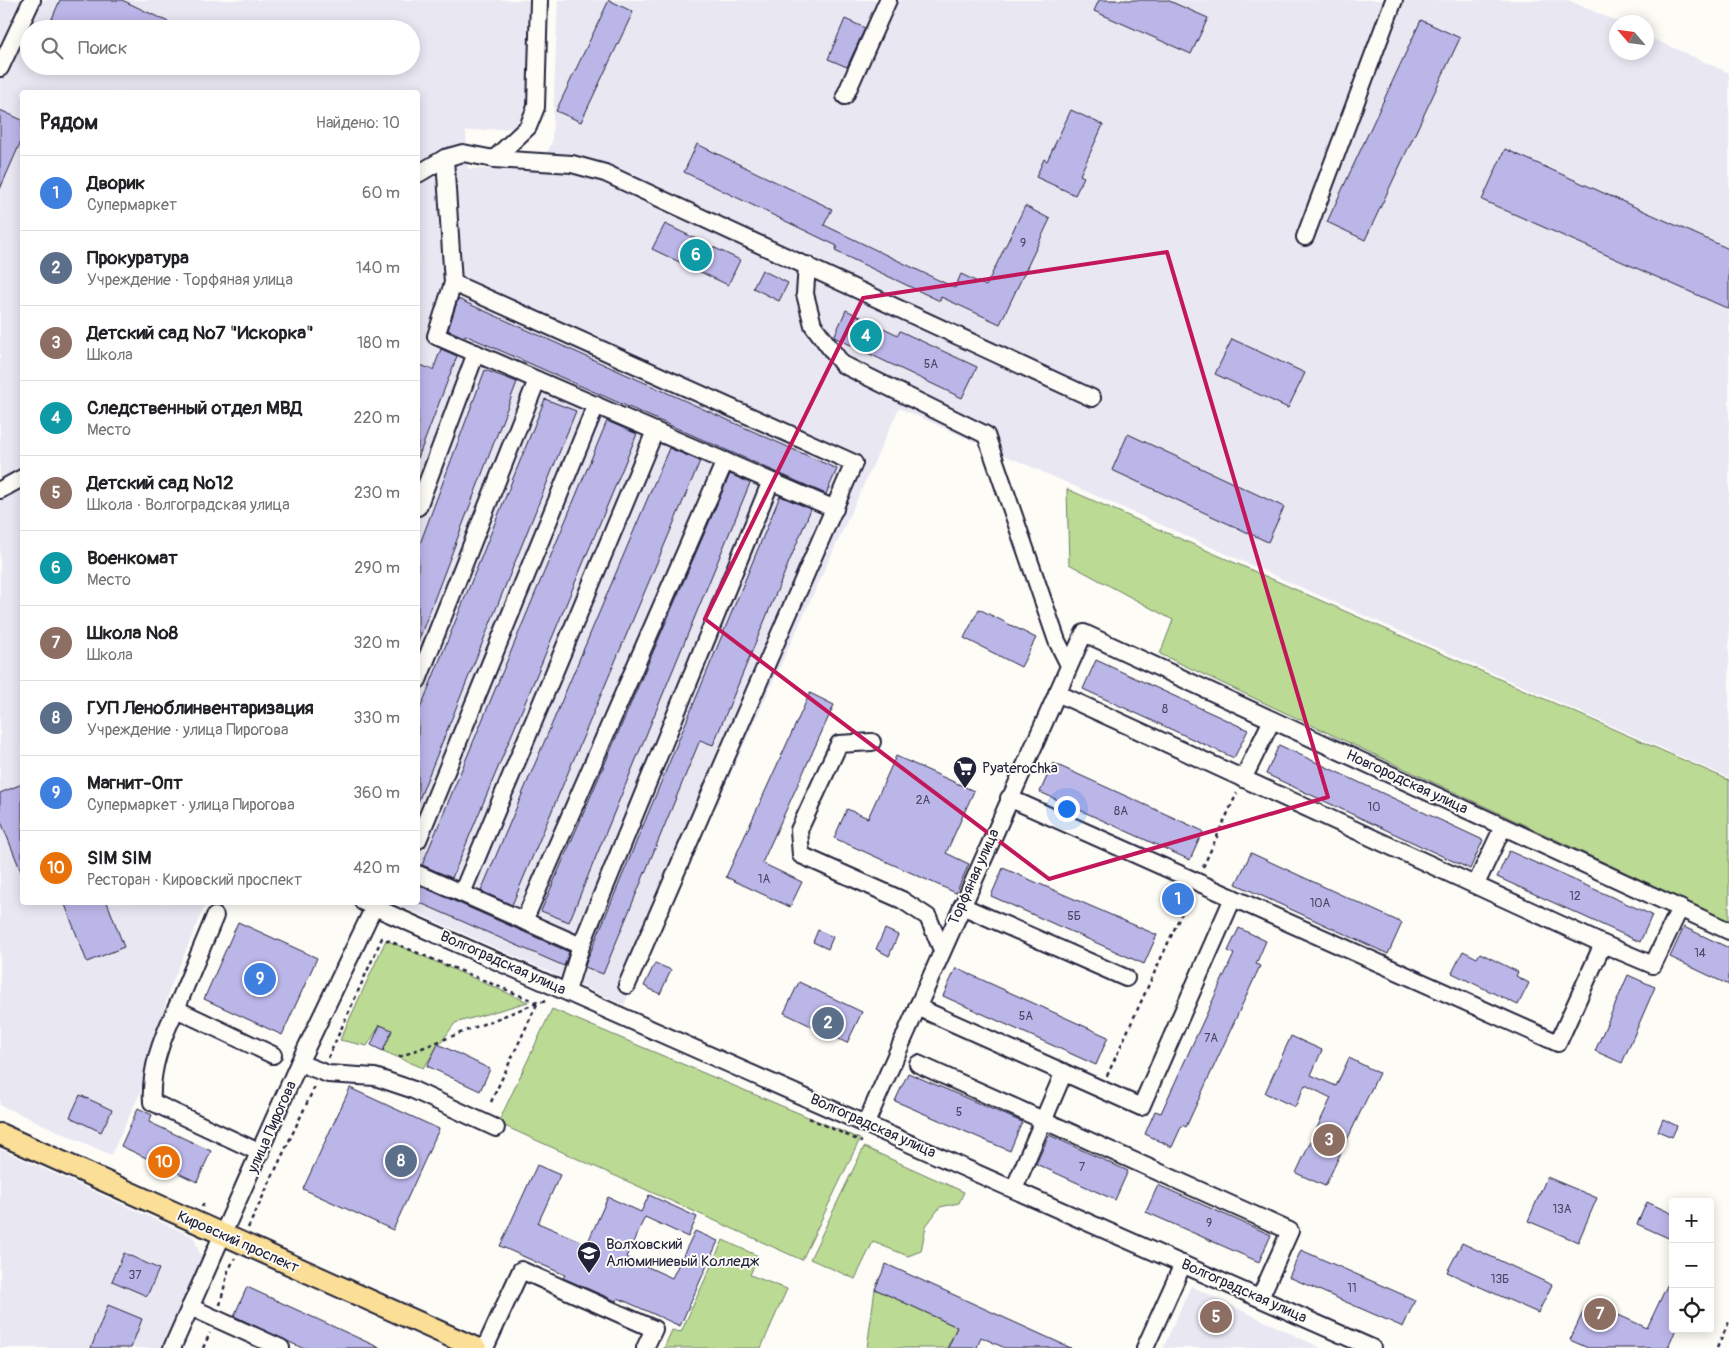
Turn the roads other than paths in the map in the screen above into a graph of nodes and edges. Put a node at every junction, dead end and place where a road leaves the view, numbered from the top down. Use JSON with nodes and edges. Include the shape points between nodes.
{"nodes":[{"id":1,"x":32,"y":0,"type":"edge"},
{"id":2,"x":539,"y":0,"type":"edge"},
{"id":3,"x":888,"y":0,"type":"edge"},
{"id":4,"x":1394,"y":0,"type":"edge"},
{"id":5,"x":23,"y":20,"type":"edge"},
{"id":6,"x":20,"y":26,"type":"edge"},
{"id":7,"x":0,"y":68,"type":"edge"},
{"id":8,"x":845,"y":96,"type":"dead end"},
{"id":9,"x":445,"y":158,"type":"junction"},
{"id":10,"x":494,"y":159,"type":"junction"},
{"id":11,"x":420,"y":173,"type":"edge"},
{"id":12,"x":1305,"y":238,"type":"dead end"},
{"id":13,"x":808,"y":266,"type":"junction"},
{"id":14,"x":453,"y":283,"type":"junction"},
{"id":15,"x":476,"y":353,"type":"junction"},
{"id":16,"x":537,"y":380,"type":"junction"},
{"id":17,"x":1092,"y":398,"type":"dead end"},
{"id":18,"x":596,"y":406,"type":"junction"},
{"id":19,"x":655,"y":431,"type":"junction"},
{"id":20,"x":725,"y":461,"type":"junction"},
{"id":21,"x":20,"y":479,"type":"edge"},
{"id":22,"x":771,"y":481,"type":"junction"},
{"id":23,"x":0,"y":490,"type":"edge"},
{"id":24,"x":420,"y":502,"type":"edge"},
{"id":25,"x":835,"y":509,"type":"junction"},
{"id":26,"x":1084,"y":633,"type":"joint"},
{"id":27,"x":1069,"y":665,"type":"junction"},
{"id":28,"x":420,"y":675,"type":"edge"},
{"id":29,"x":1057,"y":693,"type":"junction"},
{"id":30,"x":1272,"y":720,"type":"junction"},
{"id":31,"x":872,"y":742,"type":"dead end"},
{"id":32,"x":1243,"y":779,"type":"junction"},
{"id":33,"x":1009,"y":798,"type":"junction"},
{"id":34,"x":1503,"y":826,"type":"junction"},
{"id":35,"x":420,"y":835,"type":"edge"},
{"id":36,"x":420,"y":875,"type":"edge"},
{"id":37,"x":1476,"y":884,"type":"junction"},
{"id":38,"x":462,"y":893,"type":"junction"},
{"id":39,"x":1234,"y":898,"type":"junction"},
{"id":40,"x":369,"y":905,"type":"edge"},
{"id":41,"x":962,"y":906,"type":"junction"},
{"id":42,"x":1680,"y":908,"type":"junction"},
{"id":43,"x":214,"y":916,"type":"dead end"},
{"id":44,"x":524,"y":921,"type":"junction"},
{"id":45,"x":1729,"y":931,"type":"edge"},
{"id":46,"x":1603,"y":944,"type":"junction"},
{"id":47,"x":580,"y":946,"type":"junction"},
{"id":48,"x":942,"y":950,"type":"junction"},
{"id":49,"x":1126,"y":978,"type":"dead end"},
{"id":50,"x":627,"y":985,"type":"dead end"},
{"id":51,"x":567,"y":991,"type":"junction"},
{"id":52,"x":917,"y":1007,"type":"junction"},
{"id":53,"x":176,"y":1008,"type":"junction"},
{"id":54,"x":274,"y":1055,"type":"dead end"},
{"id":55,"x":299,"y":1063,"type":"junction"},
{"id":56,"x":918,"y":1064,"type":"dead end"},
{"id":57,"x":1064,"y":1072,"type":"junction"},
{"id":58,"x":1043,"y":1121,"type":"junction"},
{"id":59,"x":866,"y":1123,"type":"junction"},
{"id":60,"x":496,"y":1128,"type":"dead end"},
{"id":61,"x":0,"y":1134,"type":"edge"},
{"id":62,"x":261,"y":1153,"type":"junction"},
{"id":63,"x":1014,"y":1189,"type":"junction"},
{"id":64,"x":223,"y":1236,"type":"junction"},
{"id":65,"x":1183,"y":1264,"type":"junction"},
{"id":66,"x":1260,"y":1298,"type":"junction"},
{"id":67,"x":190,"y":1307,"type":"junction"},
{"id":68,"x":172,"y":1348,"type":"edge"},
{"id":69,"x":281,"y":1348,"type":"edge"},
{"id":70,"x":476,"y":1348,"type":"edge"},
{"id":71,"x":485,"y":1348,"type":"edge"},
{"id":72,"x":645,"y":1348,"type":"edge"},
{"id":73,"x":1145,"y":1348,"type":"edge"},
{"id":74,"x":1372,"y":1348,"type":"edge"}],
"edges":[{"from":1,"to":5,"type":"street"},
{"from":2,"to":10,"type":"street","via":[[536,107],[528,128]]},
{"from":3,"to":8,"type":"street"},
{"from":4,"to":12,"type":"street"},
{"from":6,"to":7,"type":"street"},
{"from":9,"to":10,"type":"street","via":[[463,153]]},
{"from":9,"to":11,"type":"street"},
{"from":9,"to":14,"type":"street"},
{"from":10,"to":13,"type":"street","via":[[572,164],[605,173]]},
{"from":13,"to":17,"type":"street"},
{"from":13,"to":27,"type":"street","via":[[805,294],[813,325],[842,364],[986,435],[1057,640]]},
{"from":14,"to":15,"type":"street","via":[[436,336]]},
{"from":14,"to":25,"type":"street","via":[[854,463]]},
{"from":15,"to":16,"type":"street"},
{"from":15,"to":24,"type":"street"},
{"from":16,"to":18,"type":"street"},
{"from":16,"to":28,"type":"street"},
{"from":18,"to":19,"type":"street"},
{"from":18,"to":35,"type":"street"},
{"from":19,"to":20,"type":"street"},
{"from":19,"to":38,"type":"street"},
{"from":20,"to":22,"type":"street"},
{"from":20,"to":44,"type":"street"},
{"from":21,"to":23,"type":"street"},
{"from":22,"to":25,"type":"street"},
{"from":22,"to":47,"type":"street"},
{"from":25,"to":50,"type":"street"},
{"from":26,"to":27,"type":"street","name":"Торфяная улица"},
{"from":26,"to":30,"type":"street","name":"Новгородская улица"},
{"from":27,"to":29,"type":"street","name":"Торфяная улица"},
{"from":29,"to":32,"type":"street"},
{"from":29,"to":33,"type":"street","name":"Торфяная улица"},
{"from":30,"to":32,"type":"street"},
{"from":30,"to":34,"type":"street","name":"Новгородская улица"},
{"from":31,"to":48,"type":"street","via":[[839,744],[799,830],[801,855],[902,900],[928,917]]},
{"from":32,"to":37,"type":"street"},
{"from":33,"to":39,"type":"street"},
{"from":33,"to":41,"type":"street","name":"Торфяная улица"},
{"from":34,"to":37,"type":"street"},
{"from":34,"to":42,"type":"street","name":"Новгородская улица"},
{"from":36,"to":38,"type":"street"},
{"from":37,"to":46,"type":"street"},
{"from":38,"to":44,"type":"street"},
{"from":39,"to":46,"type":"street","via":[[1558,1043]]},
{"from":39,"to":57,"type":"street","via":[[1141,1107]]},
{"from":40,"to":51,"type":"street","name":"Волгоградская улица"},
{"from":40,"to":55,"type":"street","name":"улица Пирогова"},
{"from":41,"to":48,"type":"street","name":"Торфяная улица"},
{"from":41,"to":49,"type":"street"},
{"from":42,"to":45,"type":"street","name":"Новгородская улица"},
{"from":42,"to":46,"type":"street","via":[[1653,965]]},
{"from":43,"to":53,"type":"street"},
{"from":44,"to":47,"type":"street"},
{"from":47,"to":51,"type":"street"},
{"from":48,"to":52,"type":"street","name":"Торфяная улица"},
{"from":51,"to":59,"type":"street","name":"Волгоградская улица"},
{"from":52,"to":57,"type":"street"},
{"from":52,"to":59,"type":"street","name":"Торфяная улица"},
{"from":53,"to":54,"type":"street"},
{"from":53,"to":62,"type":"street","via":[[164,1034],[151,1081],[152,1102]]},
{"from":55,"to":60,"type":"street","via":[[328,1074],[375,1077],[411,1089]]},
{"from":55,"to":62,"type":"street","name":"улица Пирогова"},
{"from":56,"to":58,"type":"street"},
{"from":57,"to":58,"type":"street"},
{"from":58,"to":63,"type":"street"},
{"from":58,"to":66,"type":"street","via":[[1290,1232]]},
{"from":59,"to":63,"type":"street","name":"Волгоградская улица"},
{"from":61,"to":64,"type":"main road","name":"Кировский проспект"},
{"from":62,"to":64,"type":"street","name":"улица Пирогова"},
{"from":63,"to":65,"type":"street","name":"Волгоградская улица"},
{"from":64,"to":67,"type":"street","name":"улица Пирогова"},
{"from":64,"to":70,"type":"main road","name":"Кировский проспект"},
{"from":65,"to":66,"type":"street","name":"Волгоградская улица"},
{"from":65,"to":73,"type":"street"},
{"from":66,"to":74,"type":"street","name":"Волгоградская улица"},
{"from":67,"to":68,"type":"street","name":"улица Пирогова"},
{"from":67,"to":69,"type":"street"},
{"from":71,"to":72,"type":"street","via":[[521,1270],[654,1329]]}]}
